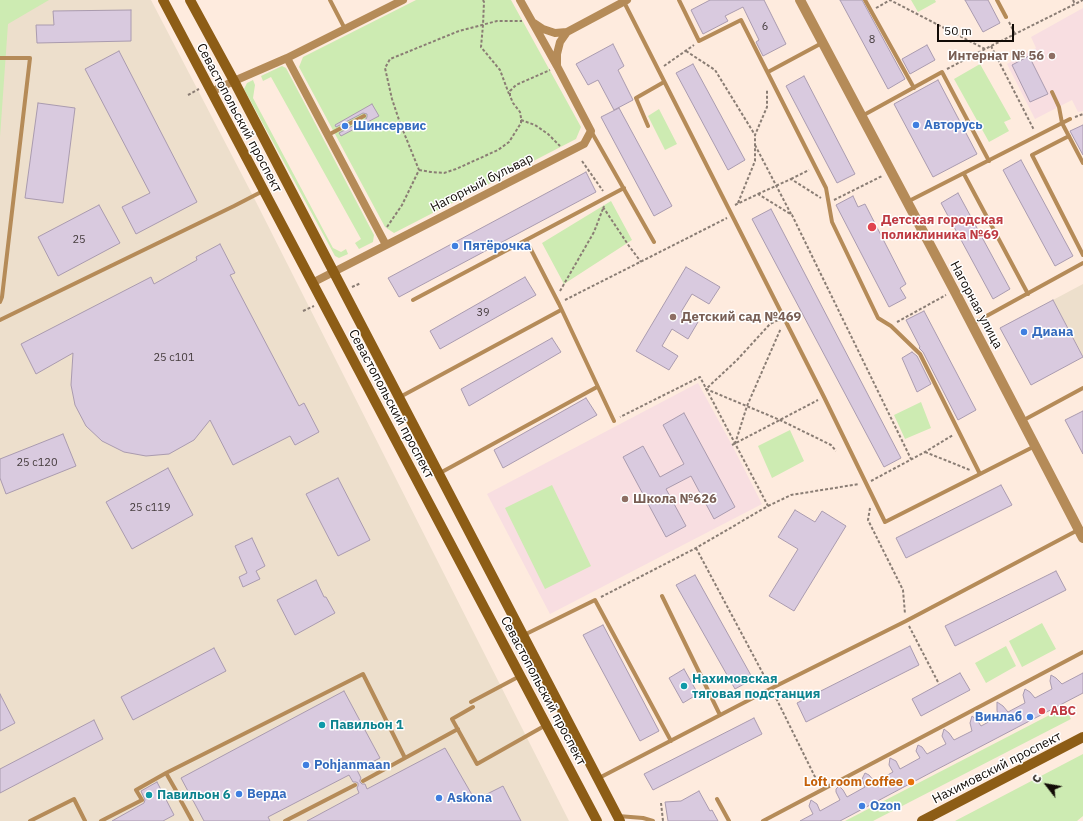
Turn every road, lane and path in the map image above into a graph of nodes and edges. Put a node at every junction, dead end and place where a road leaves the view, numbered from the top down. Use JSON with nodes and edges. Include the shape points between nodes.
{"nodes":[{"id":1,"x":162,"y":0,"type":"edge"},
{"id":2,"x":190,"y":0,"type":"edge"},
{"id":3,"x":330,"y":0,"type":"edge"},
{"id":4,"x":403,"y":0,"type":"edge"},
{"id":5,"x":482,"y":0,"type":"edge"},
{"id":6,"x":520,"y":0,"type":"edge"},
{"id":7,"x":679,"y":0,"type":"edge"},
{"id":8,"x":800,"y":0,"type":"edge"},
{"id":9,"x":865,"y":0,"type":"edge"},
{"id":10,"x":997,"y":0,"type":"edge"},
{"id":11,"x":1073,"y":0,"type":"edge"},
{"id":12,"x":1083,"y":0,"type":"edge"},
{"id":13,"x":626,"y":1,"type":"edge"},
{"id":14,"x":1075,"y":4,"type":"junction"},
{"id":15,"x":871,"y":10,"type":"junction"},
{"id":16,"x":1006,"y":17,"type":"joint"},
{"id":17,"x":524,"y":20,"type":"dead end"},
{"id":18,"x":533,"y":23,"type":"junction"},
{"id":19,"x":483,"y":25,"type":"junction"},
{"id":20,"x":345,"y":29,"type":"junction"},
{"id":21,"x":567,"y":32,"type":"junction"},
{"id":22,"x":1015,"y":34,"type":"junction"},
{"id":23,"x":699,"y":42,"type":"junction"},
{"id":24,"x":823,"y":42,"type":"junction"},
{"id":25,"x":991,"y":46,"type":"junction"},
{"id":26,"x":985,"y":49,"type":"junction"},
{"id":27,"x":686,"y":51,"type":"junction"},
{"id":28,"x":0,"y":58,"type":"edge"},
{"id":29,"x":287,"y":58,"type":"junction"},
{"id":30,"x":554,"y":68,"type":"junction"},
{"id":31,"x":658,"y":70,"type":"junction"},
{"id":32,"x":768,"y":72,"type":"junction"},
{"id":33,"x":942,"y":72,"type":"junction"},
{"id":34,"x":234,"y":81,"type":"junction"},
{"id":35,"x":664,"y":82,"type":"junction"},
{"id":36,"x":914,"y":88,"type":"junction"},
{"id":37,"x":211,"y":92,"type":"junction"},
{"id":38,"x":1052,"y":92,"type":"dead end"},
{"id":39,"x":510,"y":96,"type":"junction"},
{"id":40,"x":364,"y":116,"type":"dead end"},
{"id":41,"x":862,"y":116,"type":"junction"},
{"id":42,"x":1070,"y":119,"type":"dead end"},
{"id":43,"x":521,"y":120,"type":"junction"},
{"id":44,"x":1062,"y":123,"type":"junction"},
{"id":45,"x":648,"y":126,"type":"dead end"},
{"id":46,"x":591,"y":131,"type":"junction"},
{"id":47,"x":755,"y":134,"type":"junction"},
{"id":48,"x":328,"y":135,"type":"junction"},
{"id":49,"x":1069,"y":136,"type":"junction"},
{"id":50,"x":1037,"y":137,"type":"junction"},
{"id":51,"x":755,"y":145,"type":"junction"},
{"id":52,"x":560,"y":146,"type":"dead end"},
{"id":53,"x":582,"y":161,"type":"dead end"},
{"id":54,"x":990,"y":161,"type":"junction"},
{"id":55,"x":1083,"y":163,"type":"edge"},
{"id":56,"x":816,"y":167,"type":"junction"},
{"id":57,"x":419,"y":170,"type":"junction"},
{"id":58,"x":964,"y":174,"type":"junction"},
{"id":59,"x":791,"y":178,"type":"dead end"},
{"id":60,"x":624,"y":188,"type":"junction"},
{"id":61,"x":263,"y":191,"type":"junction"},
{"id":62,"x":607,"y":197,"type":"junction"},
{"id":63,"x":907,"y":202,"type":"junction"},
{"id":64,"x":738,"y":204,"type":"junction"},
{"id":65,"x":603,"y":208,"type":"junction"},
{"id":66,"x":728,"y":209,"type":"junction"},
{"id":67,"x":792,"y":215,"type":"junction"},
{"id":68,"x":732,"y":216,"type":"junction"},
{"id":69,"x":384,"y":231,"type":"dead end"},
{"id":70,"x":526,"y":240,"type":"junction"},
{"id":71,"x":654,"y":242,"type":"dead end"},
{"id":72,"x":386,"y":245,"type":"junction"},
{"id":73,"x":1083,"y":255,"type":"edge"},
{"id":74,"x":641,"y":262,"type":"junction"},
{"id":75,"x":1083,"y":263,"type":"edge"},
{"id":76,"x":334,"y":272,"type":"junction"},
{"id":77,"x":312,"y":283,"type":"junction"},
{"id":78,"x":954,"y":290,"type":"junction"},
{"id":79,"x":1028,"y":294,"type":"junction"},
{"id":80,"x":556,"y":299,"type":"junction"},
{"id":81,"x":413,"y":300,"type":"dead end"},
{"id":82,"x":0,"y":302,"type":"edge"},
{"id":83,"x":558,"y":304,"type":"junction"},
{"id":84,"x":561,"y":310,"type":"junction"},
{"id":85,"x":784,"y":318,"type":"junction"},
{"id":86,"x":0,"y":320,"type":"edge"},
{"id":87,"x":972,"y":324,"type":"junction"},
{"id":88,"x":891,"y":326,"type":"junction"},
{"id":89,"x":597,"y":387,"type":"junction"},
{"id":90,"x":1083,"y":388,"type":"edge"},
{"id":91,"x":706,"y":389,"type":"junction"},
{"id":92,"x":399,"y":397,"type":"junction"},
{"id":93,"x":824,"y":397,"type":"junction"},
{"id":94,"x":747,"y":406,"type":"junction"},
{"id":95,"x":614,"y":420,"type":"joint"},
{"id":96,"x":780,"y":420,"type":"junction"},
{"id":97,"x":1022,"y":421,"type":"junction"},
{"id":98,"x":959,"y":431,"type":"junction"},
{"id":99,"x":734,"y":445,"type":"junction"},
{"id":100,"x":1035,"y":446,"type":"junction"},
{"id":101,"x":836,"y":451,"type":"dead end"},
{"id":102,"x":925,"y":452,"type":"junction"},
{"id":103,"x":912,"y":459,"type":"junction"},
{"id":104,"x":439,"y":474,"type":"junction"},
{"id":105,"x":980,"y":474,"type":"junction"},
{"id":106,"x":867,"y":483,"type":"junction"},
{"id":107,"x":873,"y":495,"type":"junction"},
{"id":108,"x":768,"y":506,"type":"junction"},
{"id":109,"x":1081,"y":534,"type":"edge"},
{"id":110,"x":696,"y":548,"type":"junction"},
{"id":111,"x":662,"y":596,"type":"dead end"},
{"id":112,"x":595,"y":600,"type":"junction"},
{"id":113,"x":906,"y":621,"type":"junction"},
{"id":114,"x":524,"y":636,"type":"junction"},
{"id":115,"x":1083,"y":652,"type":"edge"},
{"id":116,"x":520,"y":676,"type":"junction"},
{"id":117,"x":939,"y":684,"type":"dead end"},
{"id":118,"x":771,"y":689,"type":"junction"},
{"id":119,"x":720,"y":715,"type":"junction"},
{"id":120,"x":546,"y":724,"type":"junction"},
{"id":121,"x":458,"y":729,"type":"junction"},
{"id":122,"x":1083,"y":738,"type":"edge"},
{"id":123,"x":671,"y":741,"type":"junction"},
{"id":124,"x":405,"y":758,"type":"junction"},
{"id":125,"x":166,"y":773,"type":"junction"},
{"id":126,"x":598,"y":778,"type":"junction"},
{"id":127,"x":363,"y":781,"type":"dead end"},
{"id":128,"x":355,"y":785,"type":"dead end"},
{"id":129,"x":822,"y":790,"type":"junction"},
{"id":130,"x":717,"y":799,"type":"dead end"},
{"id":131,"x":661,"y":803,"type":"dead end"},
{"id":132,"x":619,"y":818,"type":"edge"},
{"id":133,"x":30,"y":821,"type":"edge"},
{"id":134,"x":86,"y":821,"type":"edge"},
{"id":135,"x":101,"y":821,"type":"edge"},
{"id":136,"x":192,"y":821,"type":"edge"},
{"id":137,"x":285,"y":821,"type":"edge"},
{"id":138,"x":597,"y":821,"type":"edge"},
{"id":139,"x":654,"y":821,"type":"edge"},
{"id":140,"x":663,"y":821,"type":"edge"},
{"id":141,"x":729,"y":821,"type":"edge"},
{"id":142,"x":763,"y":821,"type":"edge"},
{"id":143,"x":922,"y":821,"type":"edge"}],
"edges":[{"from":1,"to":37,"type":"main road","name":"Севастопольский проспект"},
{"from":2,"to":34,"type":"main road","name":"Севастопольский проспект"},
{"from":3,"to":20,"type":"lane"},
{"from":4,"to":20,"type":"street"},
{"from":5,"to":19,"type":"path"},
{"from":6,"to":18,"type":"street"},
{"from":7,"to":23,"type":"lane"},
{"from":8,"to":24,"type":"street","name":"Нагорная улица"},
{"from":9,"to":15,"type":"lane"},
{"from":10,"to":16,"type":"lane"},
{"from":11,"to":14,"type":"path"},
{"from":12,"to":14,"type":"path"},
{"from":13,"to":21,"type":"street"},
{"from":13,"to":31,"type":"lane"},
{"from":14,"to":22,"type":"path"},
{"from":15,"to":26,"type":"path","via":[[890,0]]},
{"from":15,"to":36,"type":"lane"},
{"from":16,"to":22,"type":"path"},
{"from":17,"to":19,"type":"path","via":[[497,21]]},
{"from":18,"to":21,"type":"street","via":[[555,33]]},
{"from":18,"to":30,"type":"street"},
{"from":19,"to":39,"type":"path","via":[[480,47],[500,70]]},
{"from":19,"to":57,"type":"path","via":[[459,31],[390,59],[385,68],[400,123]]},
{"from":20,"to":29,"type":"street"},
{"from":21,"to":30,"type":"street","via":[[560,42]]},
{"from":22,"to":25,"type":"path"},
{"from":23,"to":27,"type":"path"},
{"from":23,"to":32,"type":"lane","via":[[741,20]]},
{"from":24,"to":32,"type":"lane"},
{"from":24,"to":41,"type":"street","name":"Нагорная улица"},
{"from":25,"to":26,"type":"path"},
{"from":25,"to":50,"type":"path"},
{"from":26,"to":33,"type":"path"},
{"from":27,"to":31,"type":"path"},
{"from":27,"to":47,"type":"path","via":[[715,70]]},
{"from":28,"to":82,"type":"lane","via":[[30,58]]},
{"from":29,"to":34,"type":"street"},
{"from":29,"to":48,"type":"street"},
{"from":30,"to":39,"type":"path","via":[[516,85],[510,91]]},
{"from":30,"to":46,"type":"street"},
{"from":31,"to":35,"type":"lane"},
{"from":32,"to":47,"type":"path","via":[[767,108]]},
{"from":32,"to":56,"type":"lane"},
{"from":33,"to":36,"type":"lane"},
{"from":33,"to":54,"type":"lane"},
{"from":34,"to":37,"type":"street"},
{"from":34,"to":76,"type":"main road","name":"Севастопольский проспект"},
{"from":35,"to":45,"type":"lane","via":[[636,98]]},
{"from":35,"to":66,"type":"lane"},
{"from":36,"to":41,"type":"lane"},
{"from":37,"to":61,"type":"main road","name":"Севастопольский проспект"},
{"from":38,"to":44,"type":"lane","via":[[1059,107]]},
{"from":39,"to":43,"type":"path","via":[[520,112]]},
{"from":40,"to":48,"type":"lane"},
{"from":41,"to":63,"type":"street","name":"Нагорная улица"},
{"from":42,"to":44,"type":"lane"},
{"from":43,"to":52,"type":"path","via":[[535,125]]},
{"from":43,"to":57,"type":"path","via":[[509,142],[498,150],[444,173]]},
{"from":44,"to":49,"type":"lane"},
{"from":44,"to":50,"type":"lane"},
{"from":46,"to":60,"type":"lane"},
{"from":46,"to":72,"type":"street","name":"Нагорный бульвар","via":[[584,144]]},
{"from":47,"to":51,"type":"path"},
{"from":48,"to":72,"type":"street"},
{"from":49,"to":55,"type":"lane"},
{"from":49,"to":73,"type":"lane","via":[[1032,155]]},
{"from":50,"to":54,"type":"lane"},
{"from":51,"to":64,"type":"path","via":[[755,161]]},
{"from":51,"to":67,"type":"path"},
{"from":53,"to":62,"type":"path"},
{"from":54,"to":58,"type":"lane"},
{"from":56,"to":59,"type":"path"},
{"from":56,"to":88,"type":"lane","via":[[826,188],[832,222],[878,318]]},
{"from":57,"to":69,"type":"path","via":[[402,205]]},
{"from":58,"to":63,"type":"lane"},
{"from":58,"to":79,"type":"lane"},
{"from":60,"to":62,"type":"lane"},
{"from":60,"to":71,"type":"lane"},
{"from":61,"to":77,"type":"main road","name":"Севастопольский проспект"},
{"from":61,"to":86,"type":"lane"},
{"from":62,"to":65,"type":"path"},
{"from":62,"to":70,"type":"lane"},
{"from":63,"to":78,"type":"street","name":"Нагорная улица"},
{"from":64,"to":66,"type":"path"},
{"from":64,"to":67,"type":"path","via":[[758,194]]},
{"from":65,"to":74,"type":"path"},
{"from":65,"to":80,"type":"path","via":[[594,232]]},
{"from":66,"to":68,"type":"lane"},
{"from":67,"to":103,"type":"path"},
{"from":68,"to":74,"type":"path"},
{"from":68,"to":85,"type":"lane"},
{"from":70,"to":80,"type":"lane"},
{"from":70,"to":81,"type":"lane"},
{"from":72,"to":76,"type":"street","name":"Нагорный бульвар"},
{"from":74,"to":83,"type":"path"},
{"from":75,"to":79,"type":"lane"},
{"from":76,"to":77,"type":"street","name":"Нагорный бульвар"},
{"from":76,"to":92,"type":"main road","name":"Севастопольский проспект"},
{"from":77,"to":116,"type":"main road","name":"Севастопольский проспект"},
{"from":78,"to":87,"type":"street","name":"Нагорная улица"},
{"from":78,"to":88,"type":"path"},
{"from":79,"to":87,"type":"lane"},
{"from":80,"to":83,"type":"lane"},
{"from":83,"to":84,"type":"lane"},
{"from":84,"to":89,"type":"lane"},
{"from":84,"to":92,"type":"lane"},
{"from":85,"to":91,"type":"path","via":[[770,324]]},
{"from":85,"to":93,"type":"lane"},
{"from":85,"to":94,"type":"path"},
{"from":87,"to":97,"type":"street","name":"Нагорная улица"},
{"from":88,"to":98,"type":"lane","via":[[920,354]]},
{"from":89,"to":95,"type":"lane"},
{"from":89,"to":104,"type":"lane"},
{"from":90,"to":97,"type":"lane"},
{"from":91,"to":94,"type":"path"},
{"from":91,"to":95,"type":"path","via":[[700,377]]},
{"from":91,"to":99,"type":"path"},
{"from":92,"to":104,"type":"main road","name":"Севастопольский проспект"},
{"from":93,"to":96,"type":"path"},
{"from":93,"to":106,"type":"lane"},
{"from":94,"to":96,"type":"path"},
{"from":94,"to":99,"type":"path"},
{"from":96,"to":99,"type":"path"},
{"from":96,"to":101,"type":"path","via":[[831,444]]},
{"from":97,"to":100,"type":"street","name":"Нагорная улица"},
{"from":98,"to":102,"type":"path"},
{"from":98,"to":105,"type":"lane"},
{"from":99,"to":108,"type":"path"},
{"from":100,"to":105,"type":"lane"},
{"from":100,"to":109,"type":"street","name":"Нагорная улица"},
{"from":102,"to":103,"type":"path"},
{"from":102,"to":105,"type":"path"},
{"from":103,"to":106,"type":"path"},
{"from":104,"to":114,"type":"main road","name":"Севастопольский проспект"},
{"from":105,"to":107,"type":"lane","via":[[886,522]]},
{"from":106,"to":107,"type":"lane"},
{"from":106,"to":108,"type":"path","via":[[791,495]]},
{"from":107,"to":113,"type":"path","via":[[868,520],[903,590]]},
{"from":108,"to":110,"type":"path"},
{"from":109,"to":113,"type":"lane"},
{"from":110,"to":112,"type":"path"},
{"from":110,"to":118,"type":"path"},
{"from":111,"to":119,"type":"lane"},
{"from":112,"to":114,"type":"lane"},
{"from":112,"to":123,"type":"lane"},
{"from":113,"to":117,"type":"path"},
{"from":113,"to":118,"type":"lane"},
{"from":114,"to":126,"type":"main road","name":"Севастопольский проспект"},
{"from":115,"to":129,"type":"lane"},
{"from":116,"to":120,"type":"main road","name":"Севастопольский проспект"},
{"from":116,"to":121,"type":"lane","via":[[452,719]]},
{"from":118,"to":119,"type":"lane"},
{"from":118,"to":129,"type":"path"},
{"from":119,"to":123,"type":"lane"},
{"from":120,"to":121,"type":"lane","via":[[477,764]]},
{"from":120,"to":138,"type":"main road","name":"Севастопольский проспект"},
{"from":121,"to":124,"type":"lane"},
{"from":122,"to":143,"type":"main road","name":"Нахимовский проспект"},
{"from":123,"to":126,"type":"lane"},
{"from":124,"to":125,"type":"lane","via":[[363,674]]},
{"from":124,"to":127,"type":"lane"},
{"from":125,"to":135,"type":"lane","via":[[136,790],[142,800]]},
{"from":125,"to":136,"type":"lane"},
{"from":126,"to":132,"type":"main road","name":"Севастопольский проспект"},
{"from":128,"to":137,"type":"lane"},
{"from":129,"to":142,"type":"lane"},
{"from":130,"to":141,"type":"lane"},
{"from":131,"to":140,"type":"path"},
{"from":132,"to":139,"type":"lane","via":[[643,818]]},
{"from":133,"to":134,"type":"lane","via":[[74,799]]}]}
